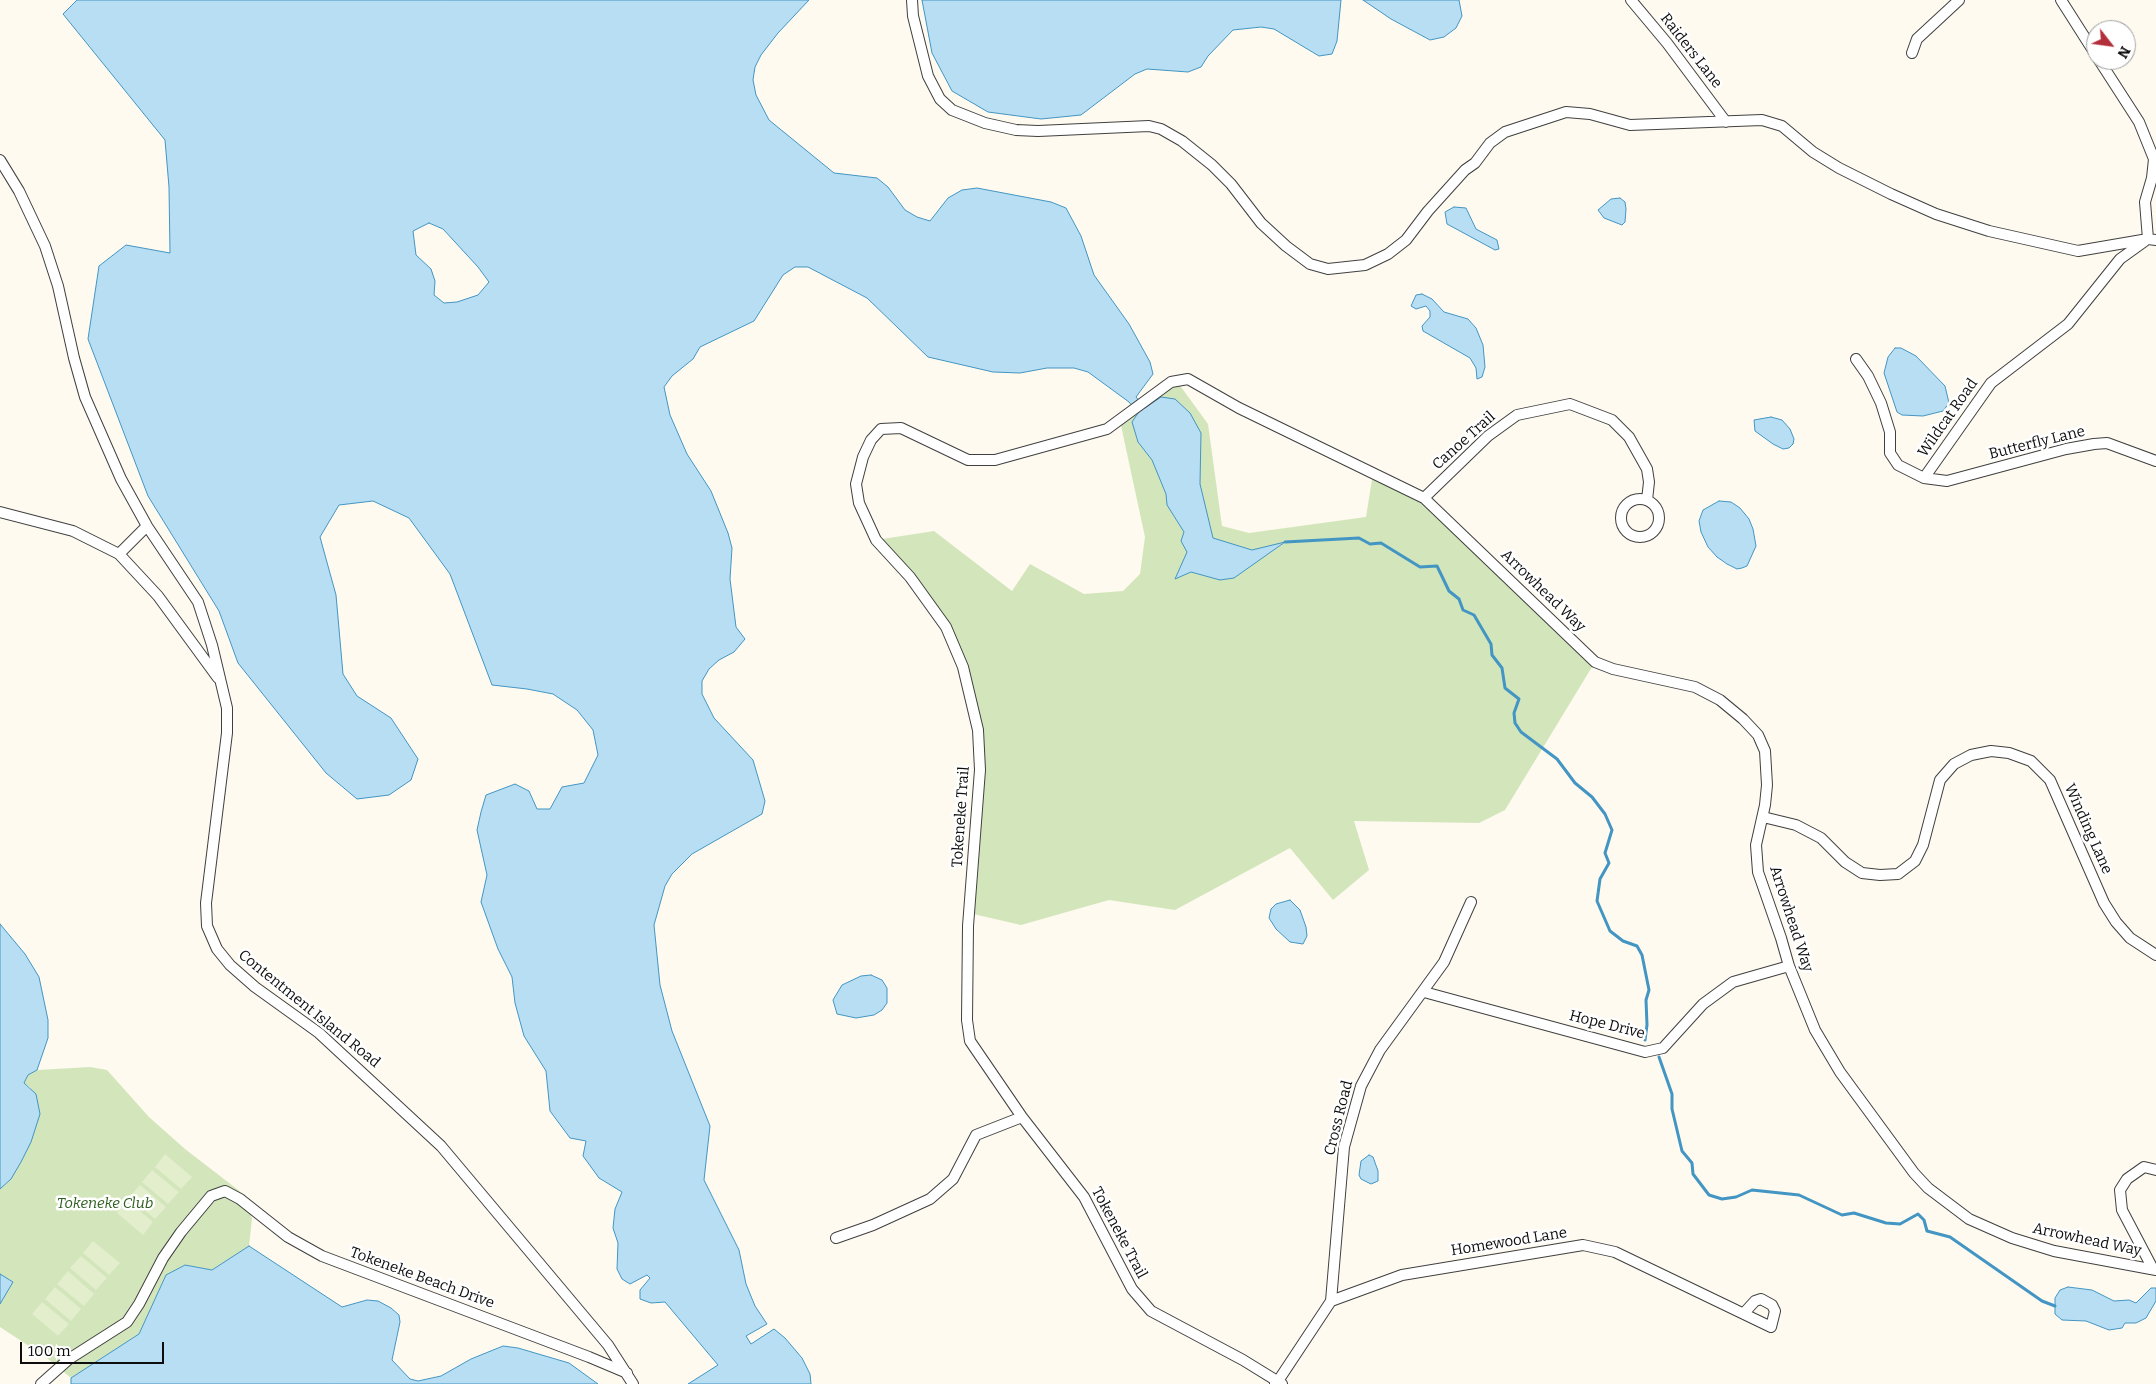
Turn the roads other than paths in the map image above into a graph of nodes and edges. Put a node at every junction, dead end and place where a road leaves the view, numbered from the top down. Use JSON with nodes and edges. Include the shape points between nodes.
{"nodes":[{"id":1,"x":912,"y":0,"type":"edge"},
{"id":2,"x":1631,"y":0,"type":"edge"},
{"id":3,"x":1959,"y":0,"type":"edge"},
{"id":4,"x":2061,"y":0,"type":"edge"},
{"id":5,"x":2086,"y":39,"type":"edge"},
{"id":6,"x":1912,"y":53,"type":"dead end"},
{"id":7,"x":2105,"y":70,"type":"edge"},
{"id":8,"x":1726,"y":122,"type":"junction"},
{"id":9,"x":0,"y":160,"type":"edge"},
{"id":10,"x":2152,"y":240,"type":"edge"},
{"id":11,"x":1856,"y":359,"type":"dead end"},
{"id":12,"x":1133,"y":410,"type":"joint"},
{"id":13,"x":2156,"y":461,"type":"edge"},
{"id":14,"x":1924,"y":478,"type":"junction"},
{"id":15,"x":1424,"y":498,"type":"junction"},
{"id":16,"x":1647,"y":500,"type":"dead end"},
{"id":17,"x":0,"y":512,"type":"edge"},
{"id":18,"x":147,"y":526,"type":"junction"},
{"id":19,"x":119,"y":554,"type":"junction"},
{"id":20,"x":222,"y":682,"type":"junction"},
{"id":21,"x":1763,"y":817,"type":"junction"},
{"id":22,"x":1472,"y":902,"type":"dead end"},
{"id":23,"x":2156,"y":955,"type":"edge"},
{"id":24,"x":1789,"y":966,"type":"junction"},
{"id":25,"x":1424,"y":992,"type":"junction"},
{"id":26,"x":1022,"y":1117,"type":"junction"},
{"id":27,"x":2156,"y":1170,"type":"edge"},
{"id":28,"x":836,"y":1238,"type":"dead end"},
{"id":29,"x":2154,"y":1269,"type":"edge"},
{"id":30,"x":1331,"y":1301,"type":"junction"},
{"id":31,"x":1744,"y":1313,"type":"dead end"},
{"id":32,"x":627,"y":1373,"type":"junction"},
{"id":33,"x":1278,"y":1383,"type":"edge"},
{"id":34,"x":41,"y":1384,"type":"edge"},
{"id":35,"x":633,"y":1384,"type":"edge"}],
"edges":[{"from":1,"to":8,"type":"street","via":[[912,16],[928,76],[940,99],[952,110],[985,123],[1016,130],[1149,126],[1160,129],[1182,141],[1212,165],[1261,223],[1286,246],[1310,264],[1328,269],[1365,265],[1388,254],[1406,240],[1465,170],[1505,132],[1566,112],[1590,114],[1630,125]]},
{"from":2,"to":8,"type":"street","name":"Raiders Lane"},
{"from":3,"to":6,"type":"street","via":[[1917,39]]},
{"from":4,"to":5,"type":"street"},
{"from":7,"to":10,"type":"street","via":[[2139,122],[2154,159],[2145,202]]},
{"from":8,"to":10,"type":"street","via":[[1762,120],[1782,126],[1813,152],[1839,168],[1936,214],[1990,231],[2078,251]]},
{"from":9,"to":18,"type":"street","name":"Contentment Island Road","via":[[20,191],[51,263],[85,397],[121,479]]},
{"from":10,"to":14,"type":"street","name":"Wildcat Road","via":[[2120,259],[2068,324],[1991,383]]},
{"from":11,"to":14,"type":"street","name":"Wildcat Road","via":[[1881,403],[1890,432],[1890,453],[1898,465]]},
{"from":12,"to":15,"type":"street","name":"Arrowhead Way","via":[[1176,380],[1194,381],[1239,408]]},
{"from":12,"to":26,"type":"street","name":"Tokeneke Trail","via":[[1115,425],[1094,434],[995,460],[968,460],[900,428],[881,429],[863,457],[856,484],[865,519],[876,540],[910,576],[946,627],[971,696],[978,730],[980,770],[968,926],[967,1020],[970,1041]]},
{"from":13,"to":14,"type":"street","name":"Butterfly Lane","via":[[2107,443],[2066,449],[1947,481]]},
{"from":15,"to":16,"type":"street","name":"Canoe Trail","via":[[1488,436],[1517,414],[1570,404],[1612,420],[1629,437],[1647,470]]},
{"from":15,"to":21,"type":"street","name":"Arrowhead Way","via":[[1595,662],[1695,687],[1720,700],[1744,719],[1765,751],[1767,784]]},
{"from":17,"to":19,"type":"street","via":[[73,530]]},
{"from":18,"to":19,"type":"street"},
{"from":18,"to":20,"type":"street","name":"Contentment Island Road","via":[[198,602]]},
{"from":19,"to":20,"type":"street","via":[[158,596]]},
{"from":20,"to":32,"type":"street","name":"Contentment Island Road","via":[[227,733],[206,903],[207,926],[217,949],[255,987],[318,1033],[442,1146],[608,1345]]},
{"from":21,"to":23,"type":"street","name":"Winding Lane","via":[[1796,825],[1821,838],[1845,862],[1862,873],[1898,874],[1915,861],[1923,845],[1940,780],[1954,764],[1971,754],[2009,753],[2031,761],[2050,780],[2116,922],[2130,938]]},
{"from":21,"to":24,"type":"street","name":"Arrowhead Way","via":[[1756,845],[1758,872]]},
{"from":22,"to":25,"type":"street","name":"Cross Road","via":[[1453,946]]},
{"from":24,"to":25,"type":"street","name":"Hope Drive","via":[[1733,982],[1703,1004],[1663,1048],[1645,1052]]},
{"from":24,"to":29,"type":"street","name":"Arrowhead Way","via":[[1815,1030],[1840,1072],[1928,1188],[1969,1219],[2012,1238],[2054,1251]]},
{"from":25,"to":30,"type":"street","name":"Cross Road","via":[[1380,1050],[1361,1086],[1344,1147]]},
{"from":26,"to":28,"type":"street","via":[[976,1135],[953,1179],[930,1199],[874,1226]]},
{"from":26,"to":33,"type":"street","name":"Tokeneke Trail","via":[[1084,1197],[1132,1289],[1151,1311]]},
{"from":27,"to":29,"type":"street","via":[[2144,1167],[2127,1179],[2120,1190],[2122,1210]]},
{"from":30,"to":31,"type":"street","name":"Homewood Lane","via":[[1402,1275],[1583,1245],[1615,1252]]},
{"from":30,"to":33,"type":"street","name":"Cross Road"},
{"from":32,"to":34,"type":"street","name":"Tokeneke Beach Drive","via":[[322,1256],[288,1237],[234,1195],[220,1192],[200,1208],[170,1248],[127,1322],[62,1363]]},
{"from":32,"to":35,"type":"street","name":"Contentment Island Road"}]}
